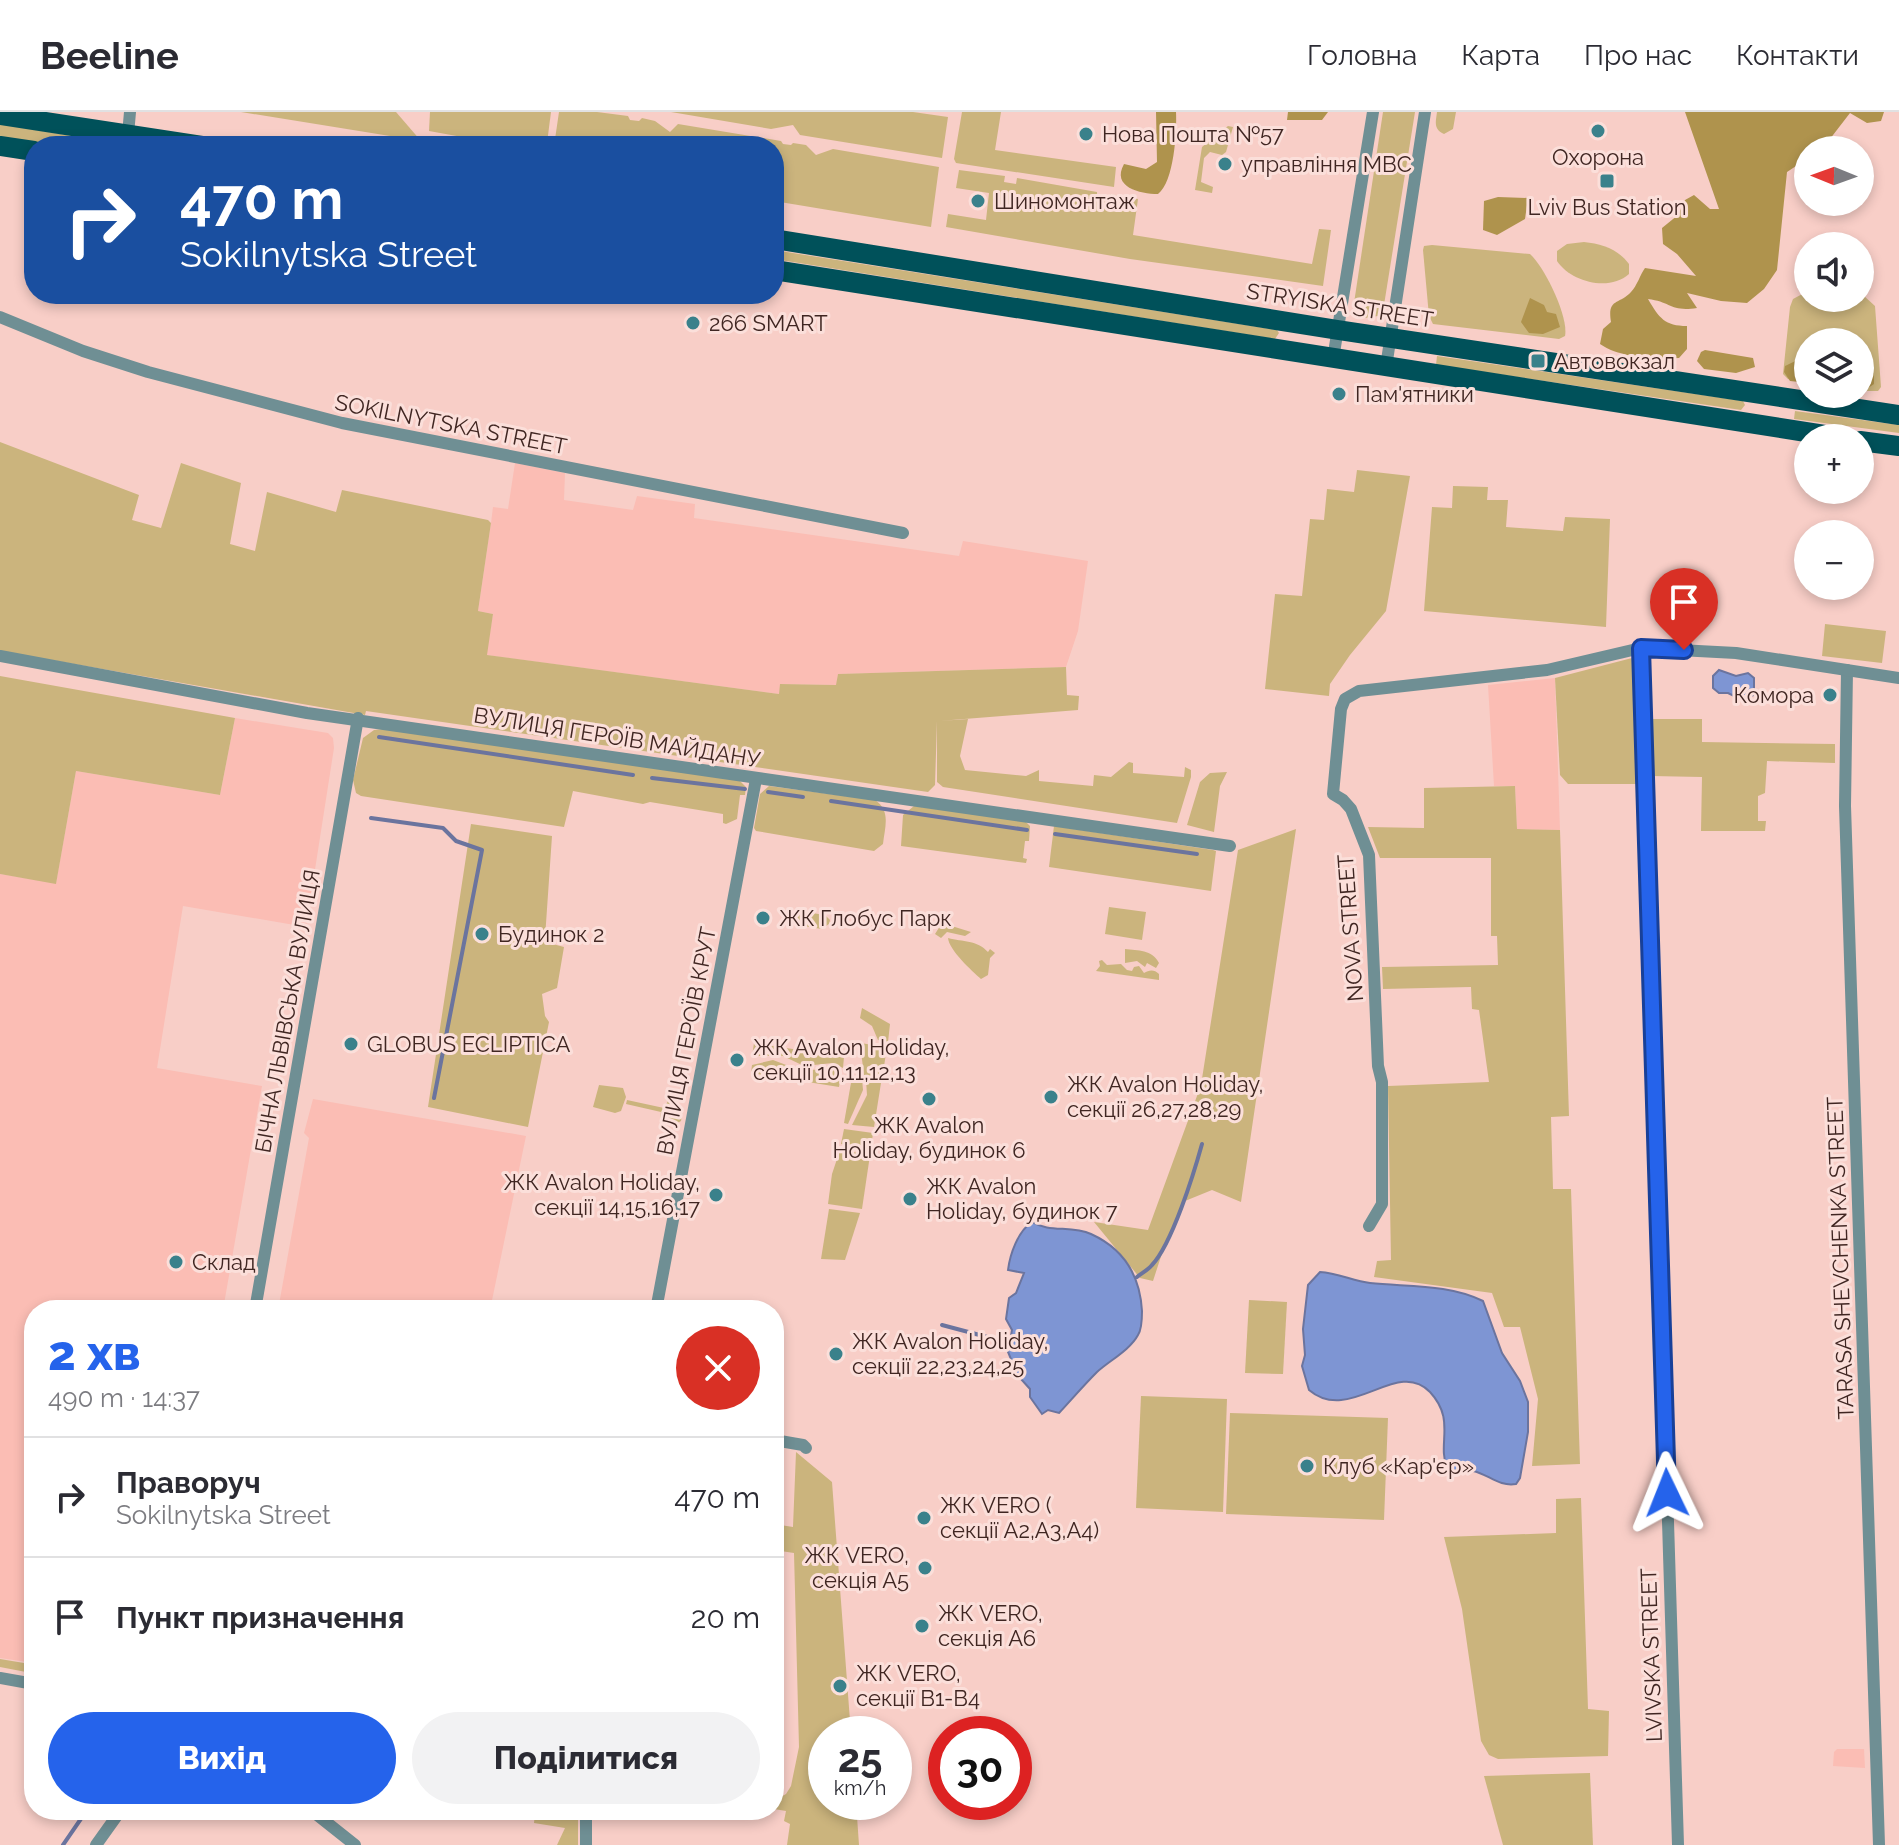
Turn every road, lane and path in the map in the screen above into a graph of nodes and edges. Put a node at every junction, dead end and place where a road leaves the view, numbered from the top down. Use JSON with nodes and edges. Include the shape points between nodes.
{"nodes":[{"id":1,"x":130,"y":112,"type":"edge"},
{"id":2,"x":1373,"y":112,"type":"edge"},
{"id":3,"x":1425,"y":112,"type":"edge"},
{"id":4,"x":0,"y":115,"type":"edge"},
{"id":5,"x":107,"y":136,"type":"edge"},
{"id":6,"x":127,"y":136,"type":"edge"},
{"id":7,"x":0,"y":146,"type":"edge"},
{"id":8,"x":24,"y":150,"type":"edge"},
{"id":9,"x":784,"y":241,"type":"edge"},
{"id":10,"x":784,"y":272,"type":"edge"},
{"id":11,"x":0,"y":317,"type":"edge"},
{"id":12,"x":1282,"y":320,"type":"junction"},
{"id":13,"x":1338,"y":330,"type":"junction"},
{"id":14,"x":1390,"y":337,"type":"junction"},
{"id":15,"x":1423,"y":342,"type":"junction"},
{"id":16,"x":1277,"y":350,"type":"junction"},
{"id":17,"x":1333,"y":359,"type":"junction"},
{"id":18,"x":1386,"y":367,"type":"junction"},
{"id":19,"x":1419,"y":373,"type":"junction"},
{"id":20,"x":1766,"y":395,"type":"junction"},
{"id":21,"x":1899,"y":415,"type":"edge"},
{"id":22,"x":1762,"y":425,"type":"junction"},
{"id":23,"x":1794,"y":430,"type":"edge"},
{"id":24,"x":1874,"y":443,"type":"edge"},
{"id":25,"x":1899,"y":446,"type":"edge"},
{"id":26,"x":903,"y":533,"type":"dead end"},
{"id":27,"x":1641,"y":648,"type":"junction"},
{"id":28,"x":0,"y":656,"type":"edge"},
{"id":29,"x":1847,"y":670,"type":"junction"},
{"id":30,"x":1899,"y":678,"type":"edge"},
{"id":31,"x":358,"y":718,"type":"junction"},
{"id":32,"x":756,"y":779,"type":"junction"},
{"id":33,"x":1230,"y":846,"type":"dead end"},
{"id":34,"x":1369,"y":1226,"type":"dead end"},
{"id":35,"x":257,"y":1300,"type":"edge"},
{"id":36,"x":658,"y":1300,"type":"edge"},
{"id":37,"x":784,"y":1442,"type":"edge"},
{"id":38,"x":806,"y":1448,"type":"dead end"},
{"id":39,"x":0,"y":1678,"type":"edge"},
{"id":40,"x":24,"y":1682,"type":"edge"},
{"id":41,"x":114,"y":1820,"type":"edge"},
{"id":42,"x":324,"y":1820,"type":"edge"},
{"id":43,"x":586,"y":1820,"type":"edge"},
{"id":44,"x":96,"y":1845,"type":"edge"},
{"id":45,"x":355,"y":1845,"type":"edge"},
{"id":46,"x":586,"y":1845,"type":"edge"},
{"id":47,"x":1678,"y":1845,"type":"edge"},
{"id":48,"x":1879,"y":1845,"type":"edge"}],
"edges":[{"from":1,"to":6,"type":"street"},
{"from":2,"to":13,"type":"street"},
{"from":3,"to":14,"type":"street"},
{"from":4,"to":5,"type":"main road"},
{"from":7,"to":8,"type":"main road"},
{"from":9,"to":12,"type":"main road","name":"STRYISKA STREET"},
{"from":10,"to":16,"type":"main road"},
{"from":11,"to":26,"type":"street","name":"SOKILNYTSKA STREET","via":[[148,372],[342,423]]},
{"from":12,"to":13,"type":"main road","name":"STRYISKA STREET"},
{"from":12,"to":16,"type":"main road","via":[[1285,337]]},
{"from":13,"to":14,"type":"main road","name":"STRYISKA STREET"},
{"from":13,"to":17,"type":"street"},
{"from":14,"to":15,"type":"main road","name":"STRYISKA STREET"},
{"from":14,"to":18,"type":"street"},
{"from":15,"to":19,"type":"main road","via":[[1416,359]]},
{"from":15,"to":20,"type":"main road","name":"STRYISKA STREET"},
{"from":16,"to":17,"type":"main road"},
{"from":17,"to":18,"type":"main road"},
{"from":18,"to":19,"type":"main road"},
{"from":19,"to":22,"type":"main road"},
{"from":20,"to":21,"type":"main road","name":"STRYISKA STREET"},
{"from":20,"to":22,"type":"main road"},
{"from":22,"to":23,"type":"main road"},
{"from":24,"to":25,"type":"main road"},
{"from":27,"to":29,"type":"street","via":[[1736,653]]},
{"from":27,"to":34,"type":"street","name":"NOVA STREET","via":[[1547,670],[1359,691],[1342,704],[1333,794],[1351,809],[1369,855],[1382,1082],[1382,1204]]},
{"from":27,"to":47,"type":"street","name":"LVIVSKA STREET"},
{"from":28,"to":31,"type":"street","name":"ВУЛИЦЯ ГЕРОЇВ МАЙДАНУ"},
{"from":29,"to":30,"type":"street"},
{"from":29,"to":48,"type":"street","name":"TARASA SHEVCHENKA STREET","via":[[1845,806]]},
{"from":31,"to":32,"type":"street","name":"ВУЛИЦЯ ГЕРОЇВ МАЙДАНУ"},
{"from":31,"to":35,"type":"street","name":"БІЧНА ЛЬВІВСЬКА ВУЛИЦЯ"},
{"from":32,"to":33,"type":"street","name":"ВУЛИЦЯ ГЕРОЇВ МАЙДАНУ"},
{"from":32,"to":36,"type":"street","name":"ВУЛИЦЯ ГЕРОЇВ КРУТ"},
{"from":37,"to":38,"type":"street"},
{"from":39,"to":40,"type":"street"},
{"from":41,"to":44,"type":"street"},
{"from":42,"to":45,"type":"street"},
{"from":43,"to":46,"type":"street"}]}
